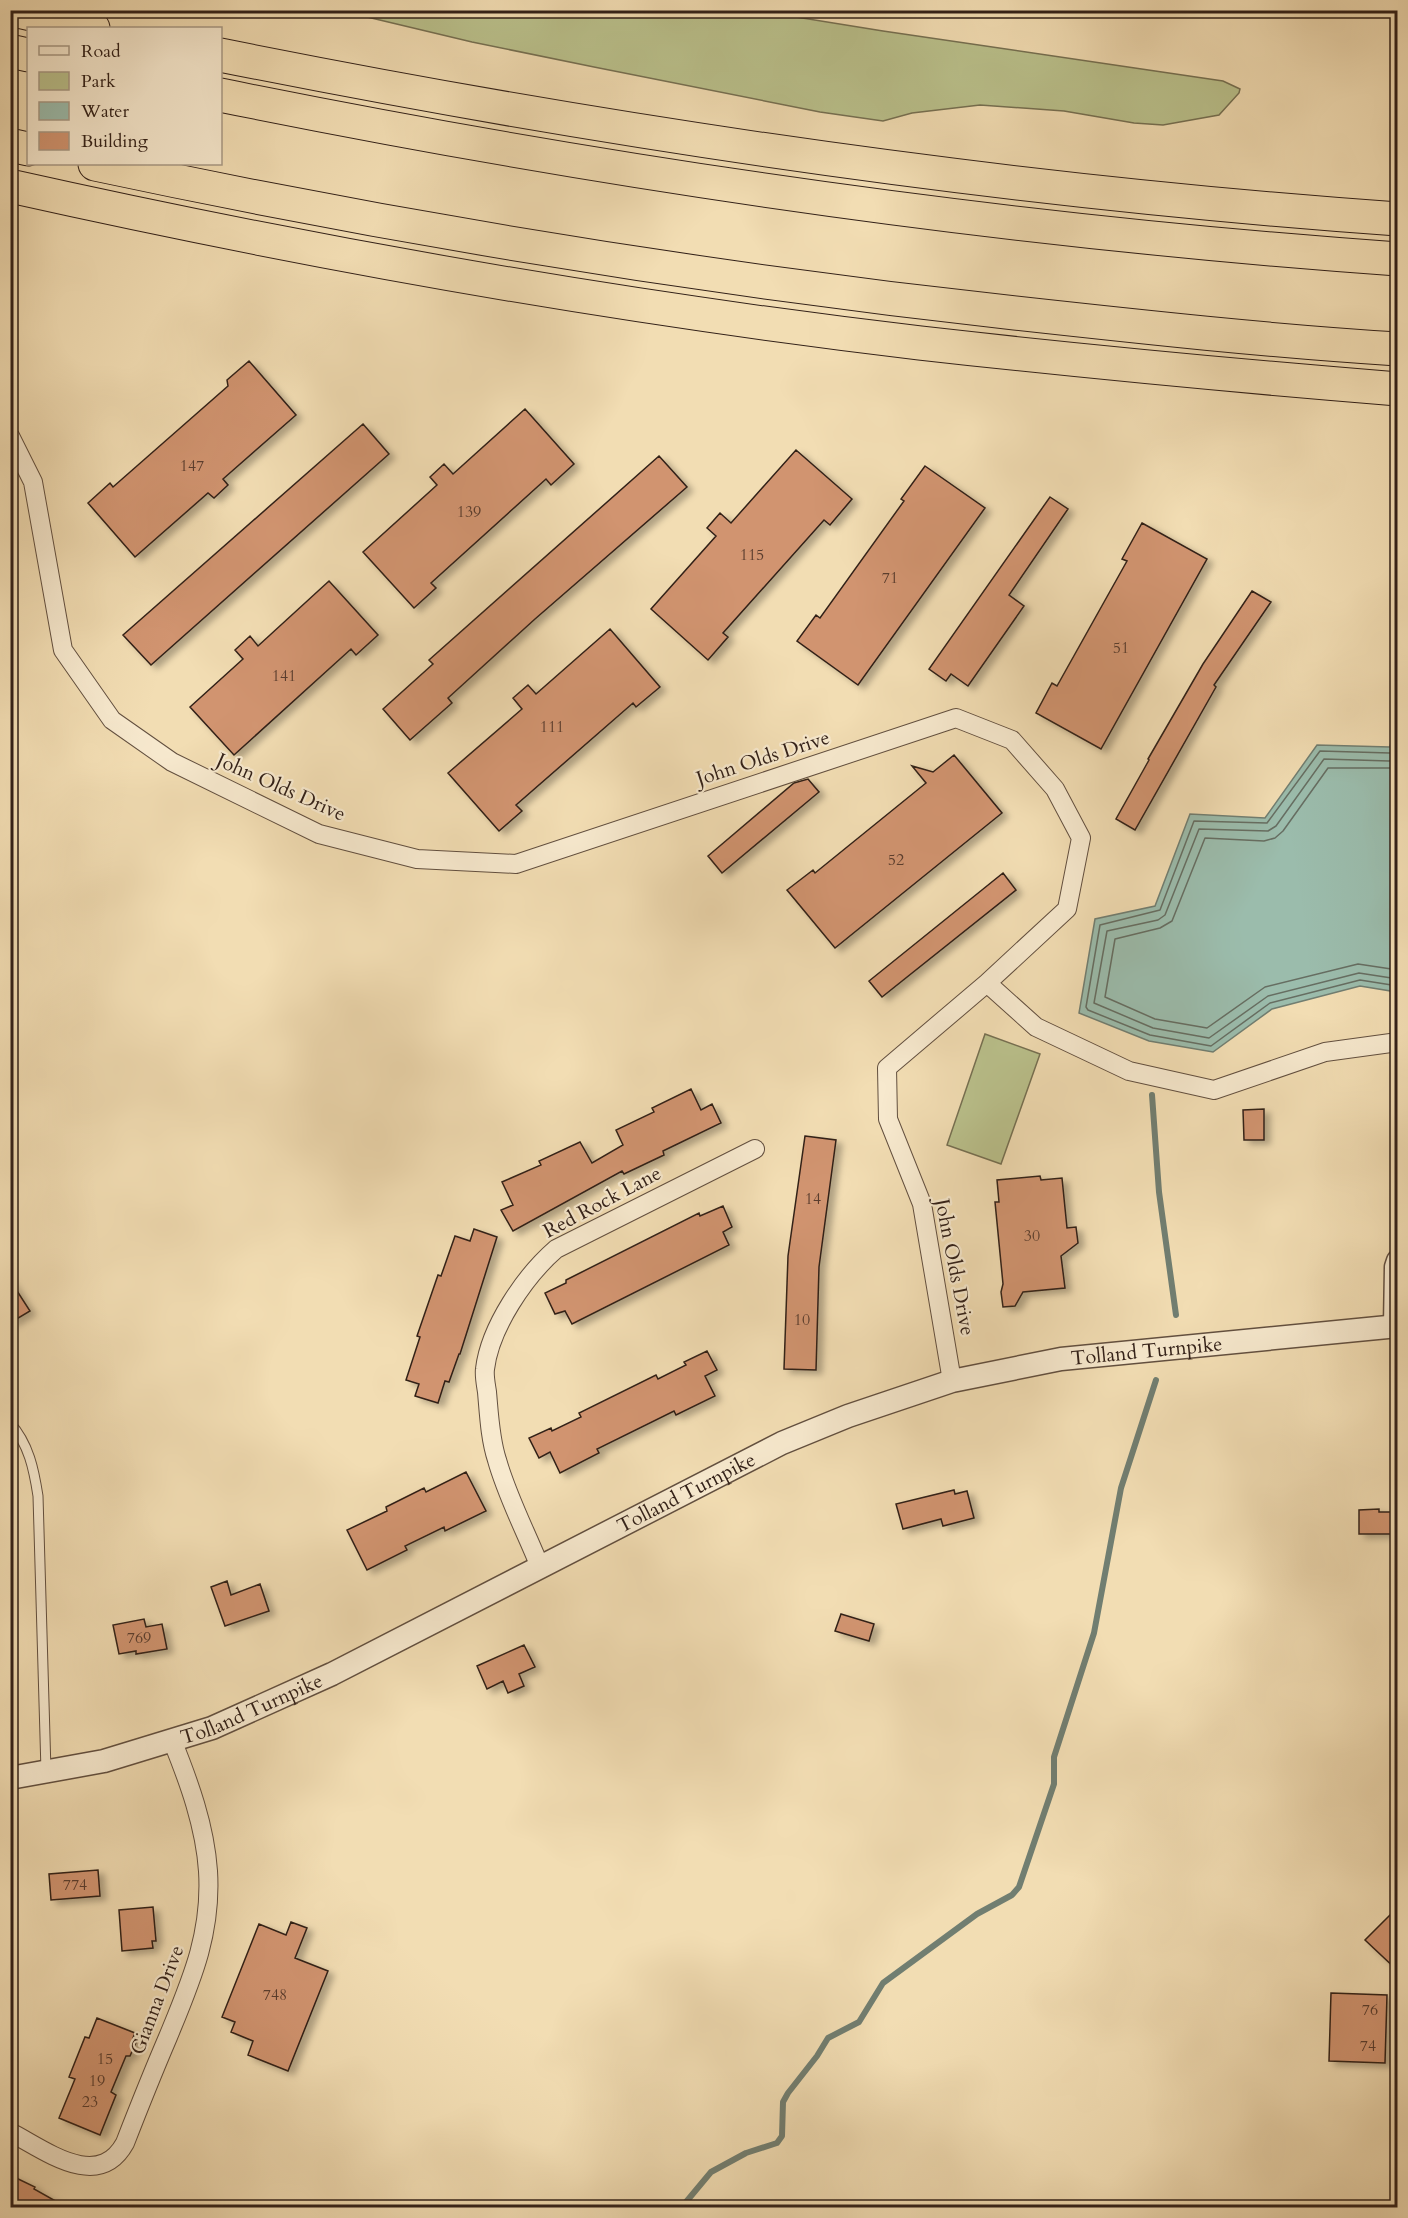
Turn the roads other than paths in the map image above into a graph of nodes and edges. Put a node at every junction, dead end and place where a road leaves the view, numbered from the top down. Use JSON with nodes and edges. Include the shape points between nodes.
{"nodes":[{"id":1,"x":13,"y":10,"type":"edge"},
{"id":2,"x":89,"y":27,"type":"edge"},
{"id":3,"x":10,"y":51,"type":"edge"},
{"id":4,"x":27,"y":55,"type":"edge"},
{"id":5,"x":222,"y":55,"type":"edge"},
{"id":6,"x":222,"y":95,"type":"edge"},
{"id":7,"x":10,"y":145,"type":"edge"},
{"id":8,"x":27,"y":149,"type":"edge"},
{"id":9,"x":100,"y":165,"type":"edge"},
{"id":10,"x":10,"y":186,"type":"edge"},
{"id":11,"x":1398,"y":219,"type":"edge"},
{"id":12,"x":1398,"y":259,"type":"edge"},
{"id":13,"x":1398,"y":349,"type":"edge"},
{"id":14,"x":1398,"y":389,"type":"edge"},
{"id":15,"x":10,"y":436,"type":"edge"},
{"id":16,"x":987,"y":984,"type":"junction"},
{"id":17,"x":1398,"y":1042,"type":"edge"},
{"id":18,"x":754,"y":1149,"type":"dead end"},
{"id":19,"x":1398,"y":1261,"type":"edge"},
{"id":20,"x":1396,"y":1326,"type":"edge"},
{"id":21,"x":952,"y":1381,"type":"junction"},
{"id":22,"x":10,"y":1423,"type":"edge"},
{"id":23,"x":540,"y":1567,"type":"junction"},
{"id":24,"x":172,"y":1740,"type":"junction"},
{"id":25,"x":46,"y":1772,"type":"junction"},
{"id":26,"x":10,"y":1779,"type":"edge"},
{"id":27,"x":10,"y":2132,"type":"edge"}],
"edges":[{"from":1,"to":2,"type":"highway"},
{"from":3,"to":4,"type":"highway"},
{"from":5,"to":11,"type":"highway","via":[[475,103],[843,160],[1051,186]]},
{"from":6,"to":12,"type":"highway","via":[[526,152],[840,200],[1160,238]]},
{"from":7,"to":8,"type":"highway"},
{"from":9,"to":13,"type":"highway","via":[[374,219],[835,292],[1108,324]]},
{"from":10,"to":14,"type":"highway","via":[[423,268],[790,326],[1034,356]]},
{"from":15,"to":16,"type":"street","name":"John Olds Drive","via":[[33,482],[63,650],[112,720],[172,762],[319,834],[417,859],[516,864],[956,718],[1012,740],[1055,789],[1082,838],[1067,909]]},
{"from":16,"to":17,"type":"street","via":[[1036,1027],[1128,1071],[1214,1090],[1325,1052]]},
{"from":16,"to":21,"type":"street","name":"John Olds Drive","via":[[887,1068],[888,1119],[922,1204]]},
{"from":18,"to":23,"type":"street","name":"Red Rock Lane","via":[[556,1249],[528,1276],[510,1305],[484,1370],[496,1460]]},
{"from":19,"to":20,"type":"street"},
{"from":20,"to":21,"type":"street","name":"Tolland Turnpike","via":[[1061,1359]]},
{"from":21,"to":23,"type":"street","name":"Tolland Turnpike","via":[[783,1443]]},
{"from":22,"to":25,"type":"lane","via":[[28,1454],[38,1496]]},
{"from":23,"to":24,"type":"street","name":"Tolland Turnpike","via":[[332,1674],[212,1728]]},
{"from":24,"to":25,"type":"street","name":"Tolland Turnpike","via":[[104,1761]]},
{"from":24,"to":27,"type":"street","name":"Gianna Drive","via":[[204,1838],[207,1912],[192,1977],[125,2143],[119,2154],[106,2163],[79,2166]]},
{"from":25,"to":26,"type":"street","name":"Tolland Turnpike"}]}
